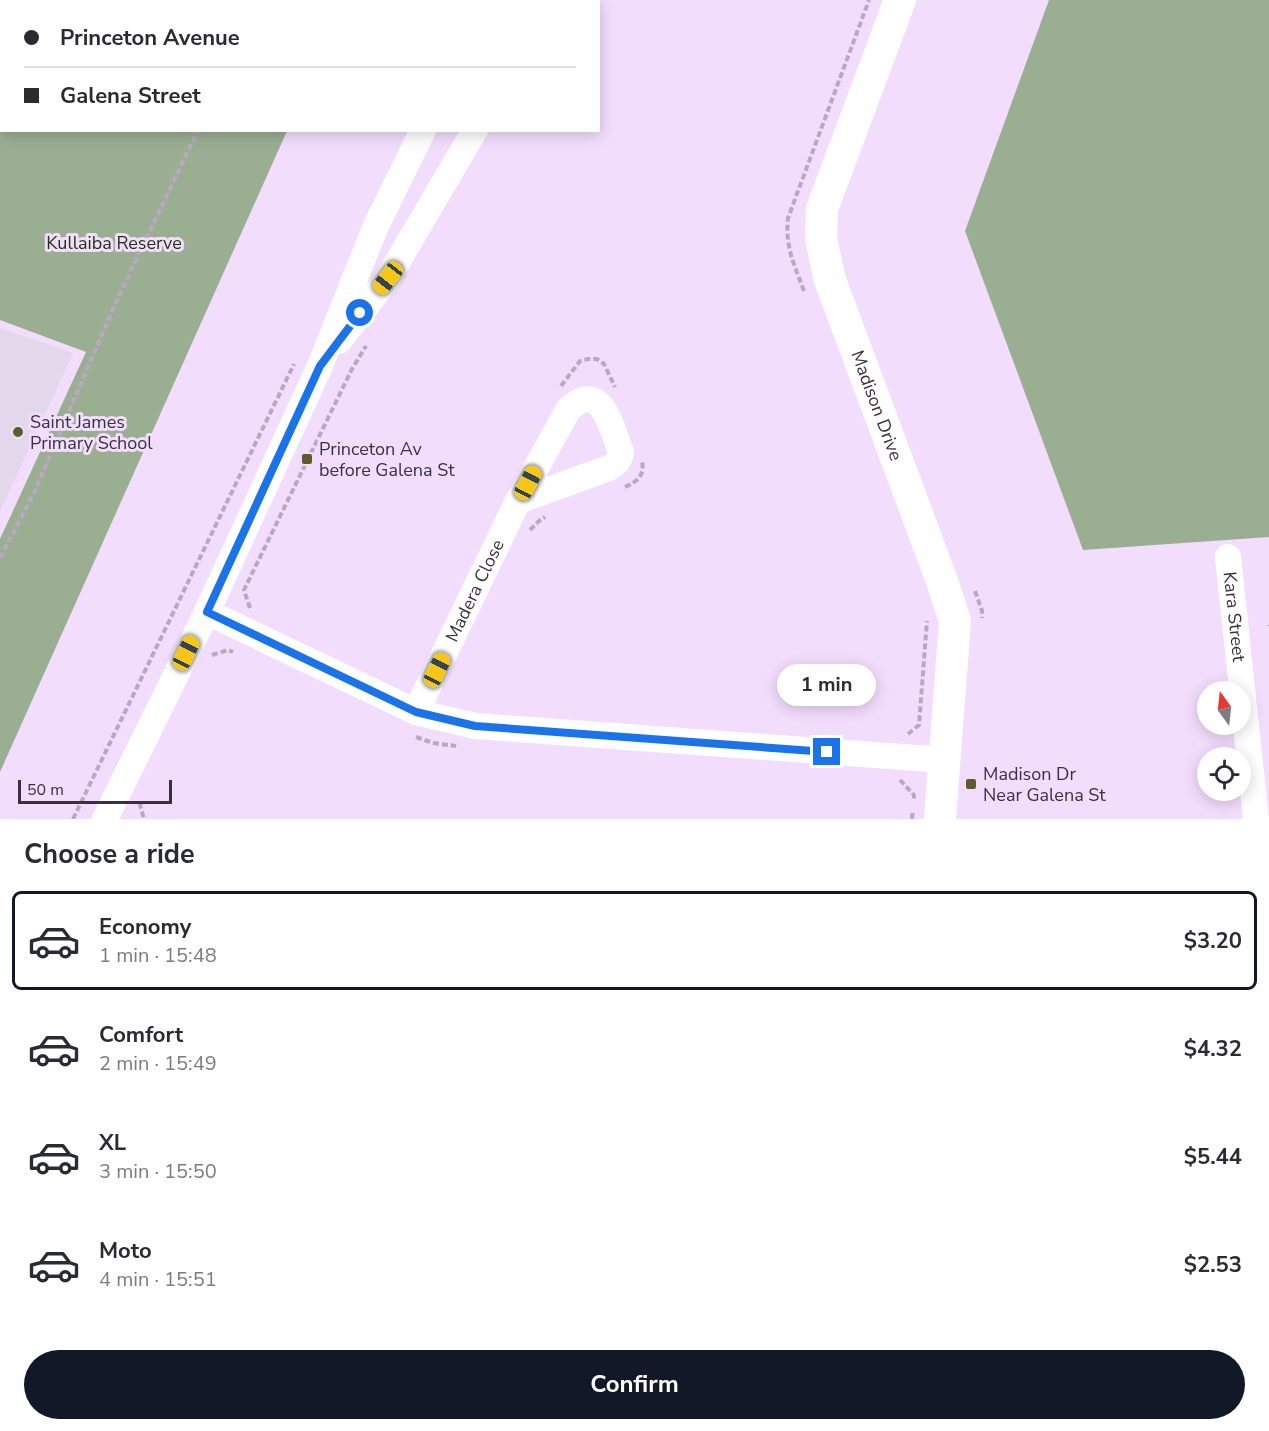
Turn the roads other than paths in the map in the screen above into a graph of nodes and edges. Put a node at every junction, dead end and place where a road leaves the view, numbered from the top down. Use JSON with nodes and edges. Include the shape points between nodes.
{"nodes":[{"id":1,"x":900,"y":0,"type":"edge"},
{"id":2,"x":422,"y":132,"type":"edge"},
{"id":3,"x":475,"y":132,"type":"edge"},
{"id":4,"x":308,"y":362,"type":"junction"},
{"id":5,"x":518,"y":501,"type":"dead end"},
{"id":6,"x":1228,"y":557,"type":"dead end"},
{"id":7,"x":207,"y":612,"type":"junction"},
{"id":8,"x":416,"y":712,"type":"junction"},
{"id":9,"x":944,"y":760,"type":"junction"},
{"id":10,"x":105,"y":819,"type":"edge"},
{"id":11,"x":940,"y":819,"type":"edge"},
{"id":12,"x":1256,"y":819,"type":"edge"}],
"edges":[{"from":1,"to":9,"type":"main road","name":"Madison Drive","via":[[822,209],[821,238],[830,280],[955,621]]},
{"from":2,"to":4,"type":"street"},
{"from":3,"to":4,"type":"street","via":[[388,278]]},
{"from":4,"to":7,"type":"street"},
{"from":5,"to":8,"type":"street","name":"Madera Close"},
{"from":6,"to":12,"type":"street","name":"Kara Street"},
{"from":7,"to":8,"type":"street"},
{"from":7,"to":10,"type":"street"},
{"from":8,"to":9,"type":"street","via":[[475,726]]},
{"from":9,"to":11,"type":"main road","name":"Madison Drive"}]}
